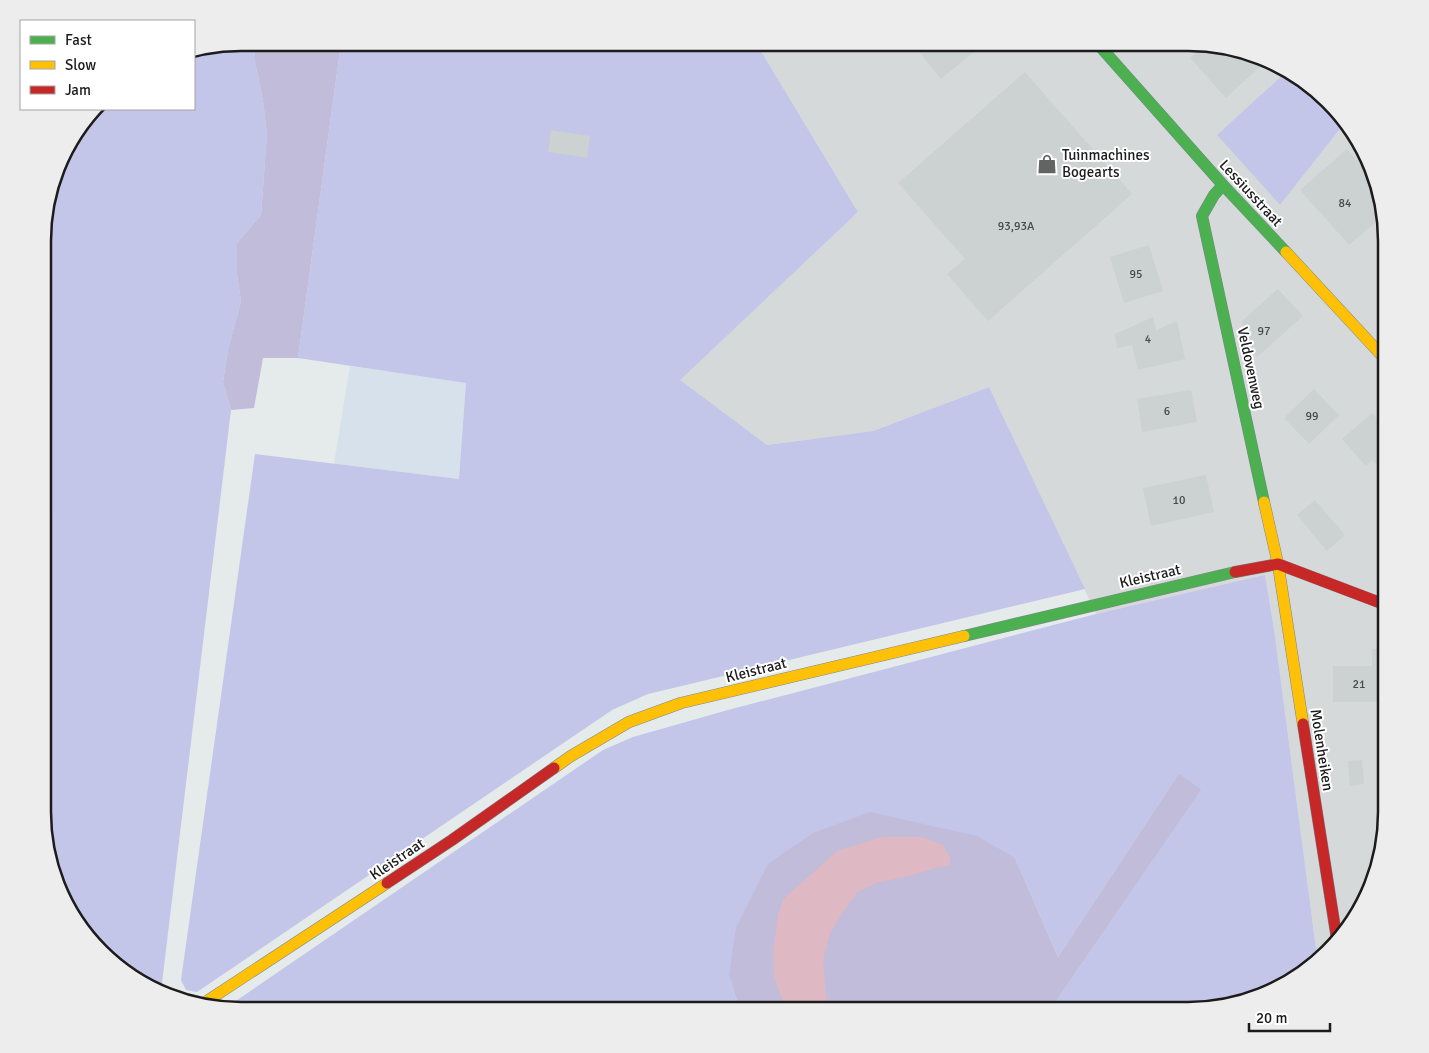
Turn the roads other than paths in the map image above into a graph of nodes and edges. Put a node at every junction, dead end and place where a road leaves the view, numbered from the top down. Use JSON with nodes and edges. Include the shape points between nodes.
{"nodes":[{"id":1,"x":1104,"y":51,"type":"edge"},
{"id":2,"x":1223,"y":185,"type":"junction"},
{"id":3,"x":1378,"y":351,"type":"edge"},
{"id":4,"x":1278,"y":564,"type":"junction"},
{"id":5,"x":1378,"y":602,"type":"edge"},
{"id":6,"x":1336,"y":931,"type":"edge"},
{"id":7,"x":210,"y":999,"type":"edge"}],
"edges":[{"from":1,"to":2,"type":"street","name":"Lessiusstraat"},
{"from":2,"to":3,"type":"street","name":"Lessiusstraat"},
{"from":2,"to":4,"type":"street","name":"Veldovenweg","via":[[1202,216]]},
{"from":4,"to":5,"type":"street"},
{"from":4,"to":6,"type":"street","name":"Molenheiken"},
{"from":4,"to":7,"type":"street","name":"Kleistraat","via":[[690,701],[629,722],[571,756],[420,861]]}]}
